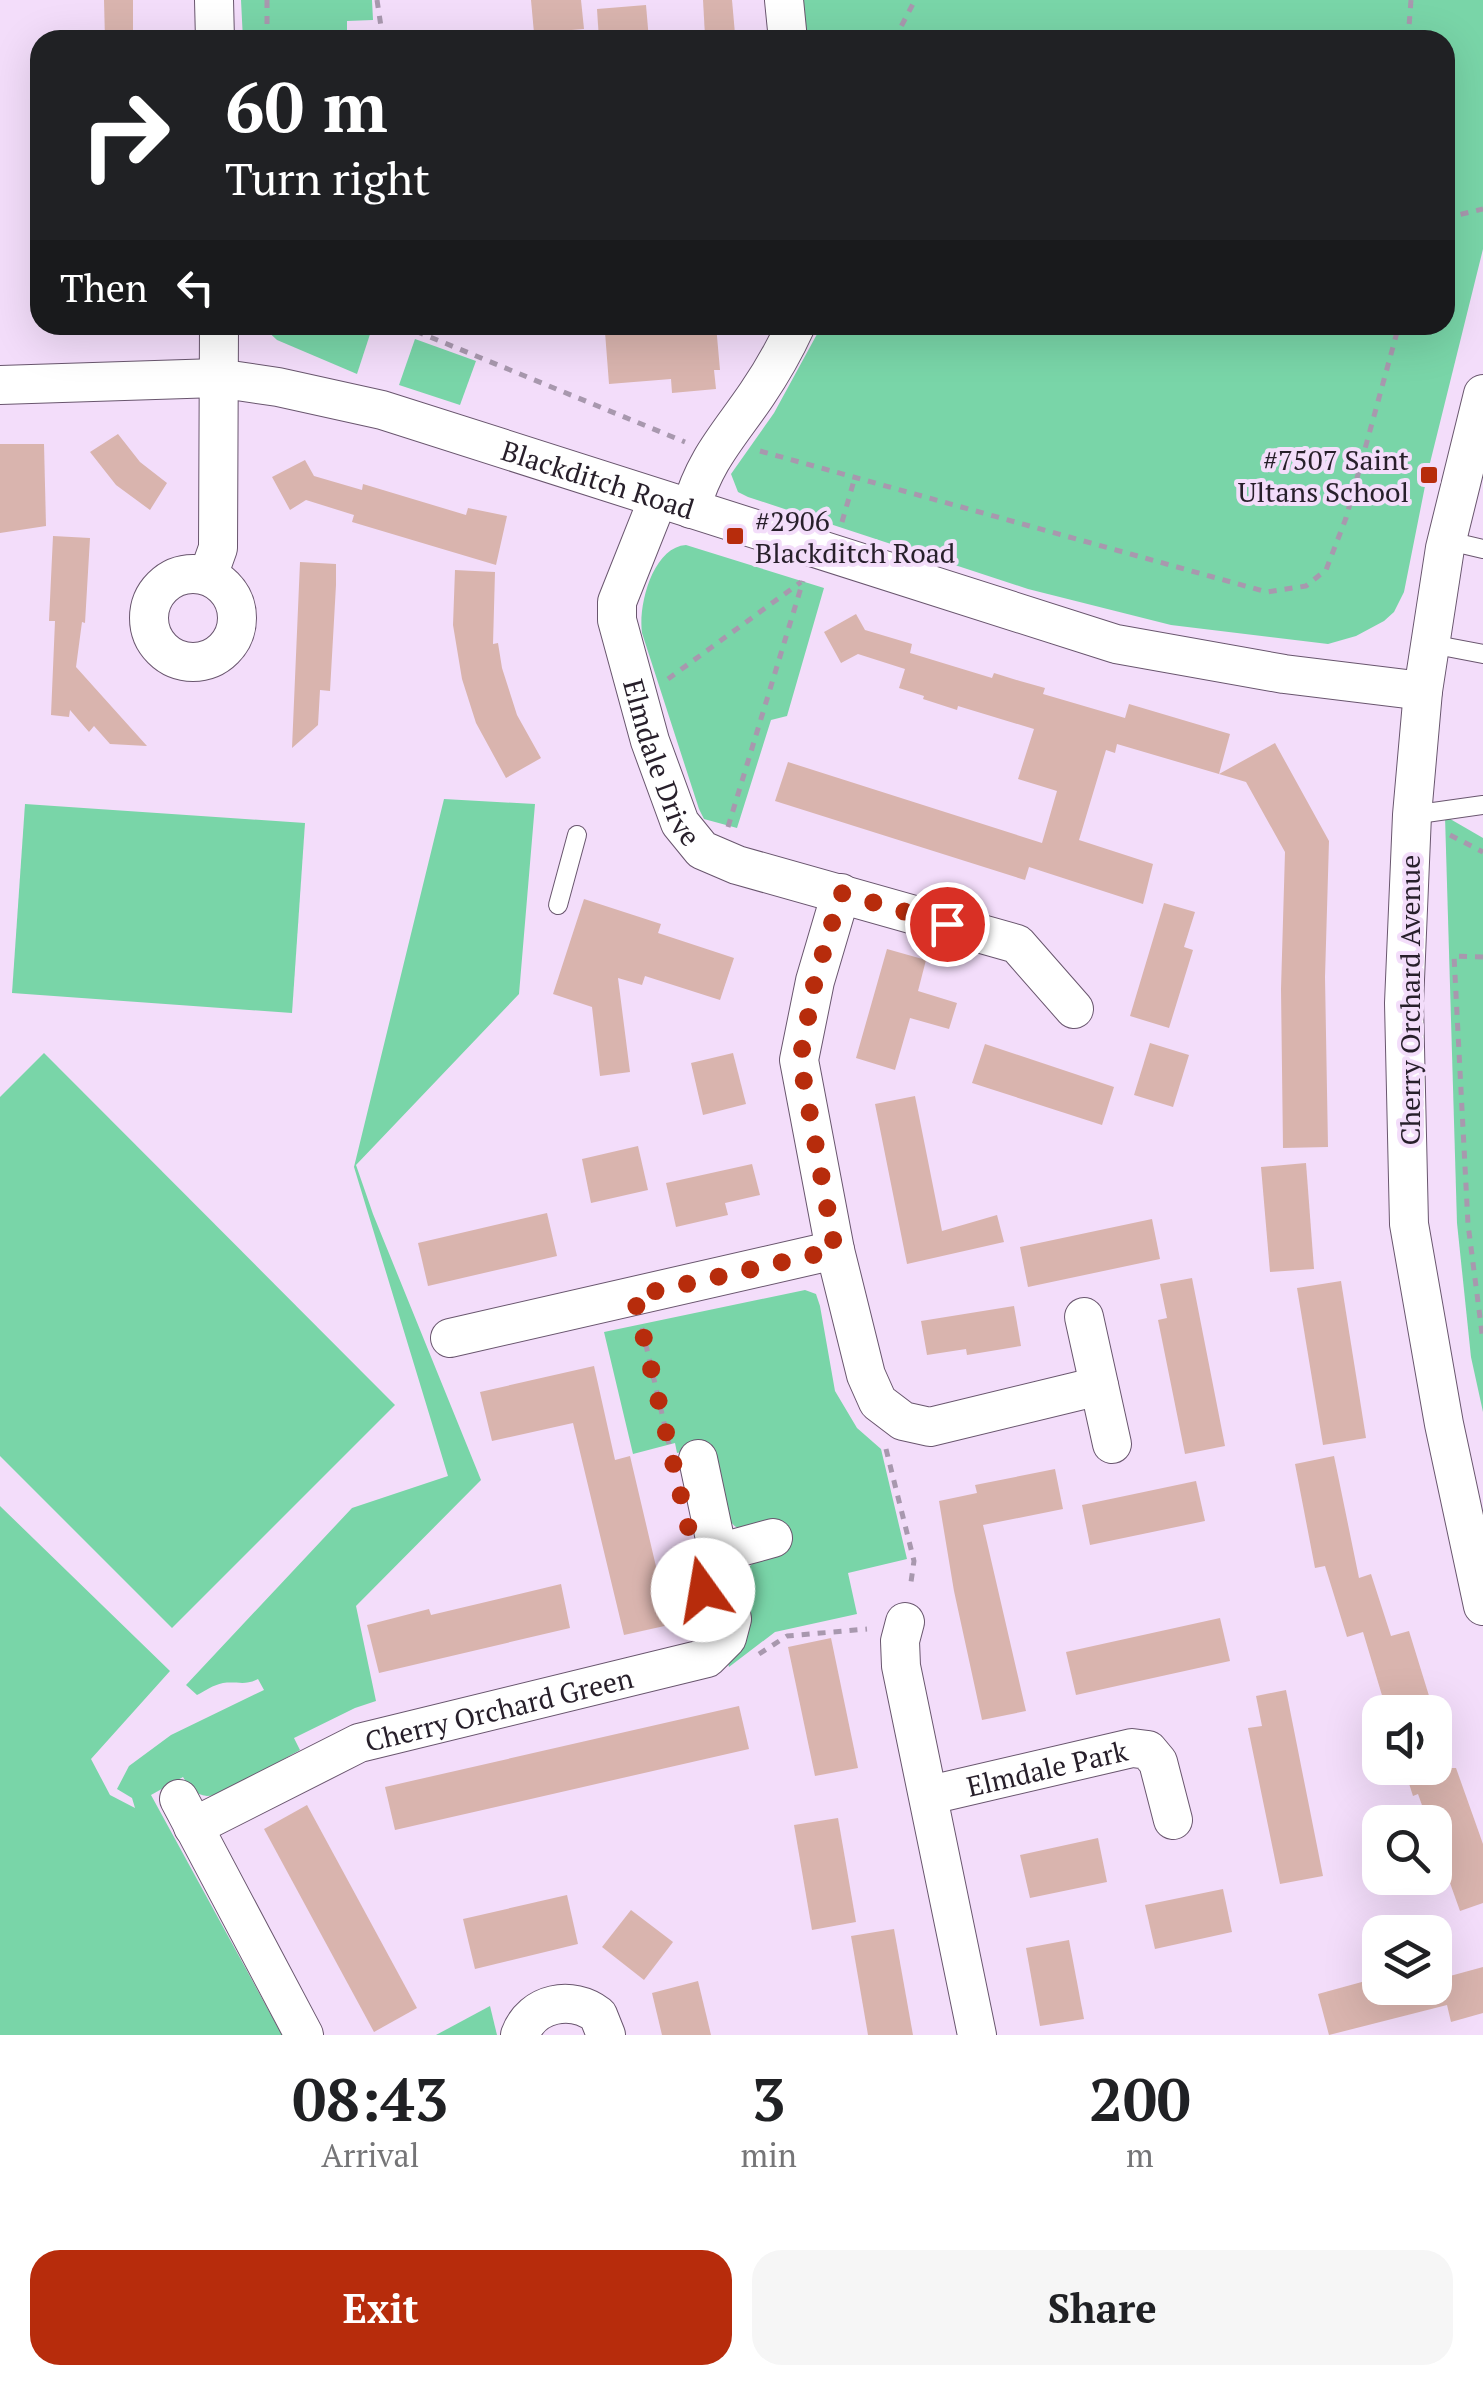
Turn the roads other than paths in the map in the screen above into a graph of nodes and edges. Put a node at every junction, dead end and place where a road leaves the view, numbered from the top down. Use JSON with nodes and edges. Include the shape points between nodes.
{"nodes":[{"id":1,"x":214,"y":0,"type":"edge"},
{"id":2,"x":784,"y":0,"type":"edge"},
{"id":3,"x":215,"y":30,"type":"edge"},
{"id":4,"x":787,"y":30,"type":"edge"},
{"id":5,"x":219,"y":335,"type":"edge"},
{"id":6,"x":790,"y":335,"type":"edge"},
{"id":7,"x":217,"y":378,"type":"junction"},
{"id":8,"x":0,"y":385,"type":"edge"},
{"id":9,"x":1483,"y":394,"type":"edge"},
{"id":10,"x":675,"y":504,"type":"junction"},
{"id":11,"x":1466,"y":545,"type":"edge"},
{"id":12,"x":208,"y":576,"type":"dead end"},
{"id":13,"x":1431,"y":644,"type":"junction"},
{"id":14,"x":1483,"y":654,"type":"edge"},
{"id":15,"x":1422,"y":692,"type":"junction"},
{"id":16,"x":1483,"y":806,"type":"edge"},
{"id":17,"x":1412,"y":815,"type":"junction"},
{"id":18,"x":577,"y":835,"type":"dead end"},
{"id":19,"x":841,"y":893,"type":"junction"},
{"id":20,"x":558,"y":905,"type":"dead end"},
{"id":21,"x":1074,"y":1009,"type":"dead end"},
{"id":22,"x":835,"y":1250,"type":"junction"},
{"id":23,"x":1084,"y":1316,"type":"dead end"},
{"id":24,"x":450,"y":1338,"type":"dead end"},
{"id":25,"x":1100,"y":1386,"type":"junction"},
{"id":26,"x":1112,"y":1444,"type":"dead end"},
{"id":27,"x":683,"y":1451,"type":"road end"},
{"id":28,"x":772,"y":1538,"type":"dead end"},
{"id":29,"x":718,"y":1552,"type":"junction"},
{"id":30,"x":1483,"y":1606,"type":"edge"},
{"id":31,"x":905,"y":1622,"type":"road end"},
{"id":32,"x":930,"y":1794,"type":"junction"},
{"id":33,"x":1173,"y":1820,"type":"dead end"},
{"id":34,"x":304,"y":2035,"type":"edge"},
{"id":35,"x":520,"y":2035,"type":"edge"},
{"id":36,"x":606,"y":2035,"type":"edge"},
{"id":37,"x":978,"y":2035,"type":"edge"}],
"edges":[{"from":1,"to":3,"type":"street"},
{"from":2,"to":4,"type":"street"},
{"from":5,"to":7,"type":"street"},
{"from":6,"to":10,"type":"street","name":"Elmdale Drive","via":[[757,394]]},
{"from":7,"to":8,"type":"street","name":"Blackditch Road"},
{"from":7,"to":10,"type":"street","name":"Blackditch Road","via":[[382,410]]},
{"from":7,"to":12,"type":"street","via":[[218,548]]},
{"from":9,"to":11,"type":"street","name":"Cherry Orchard Avenue"},
{"from":10,"to":15,"type":"street","name":"Blackditch Road","via":[[1116,644]]},
{"from":10,"to":19,"type":"street","name":"Elmdale Drive","via":[[617,602],[620,638],[680,823],[719,859]]},
{"from":11,"to":13,"type":"street","name":"Cherry Orchard Avenue","via":[[1445,548]]},
{"from":13,"to":14,"type":"lane"},
{"from":13,"to":15,"type":"street","name":"Cherry Orchard Avenue"},
{"from":15,"to":17,"type":"street","name":"Cherry Orchard Avenue"},
{"from":16,"to":17,"type":"lane"},
{"from":17,"to":30,"type":"street","name":"Cherry Orchard Avenue","via":[[1404,954],[1409,1224]]},
{"from":18,"to":20,"type":"lane"},
{"from":19,"to":21,"type":"street","name":"Elmdale Drive","via":[[1017,944]]},
{"from":19,"to":22,"type":"street","via":[[800,1060]]},
{"from":22,"to":24,"type":"street"},
{"from":22,"to":25,"type":"street","via":[[866,1375],[878,1402],[903,1421],[930,1427]]},
{"from":23,"to":25,"type":"street"},
{"from":25,"to":26,"type":"street"},
{"from":27,"to":29,"type":"street"},
{"from":28,"to":29,"type":"street"},
{"from":29,"to":34,"type":"street","name":"Cherry Orchard Green","via":[[732,1619],[727,1638],[707,1658],[359,1743],[186,1813]]},
{"from":31,"to":32,"type":"street","name":"Elmdale Park","via":[[901,1666]]},
{"from":32,"to":33,"type":"street","name":"Elmdale Park","via":[[1132,1748],[1148,1750],[1158,1762]]},
{"from":32,"to":37,"type":"street","name":"Elmdale Park"},
{"from":35,"to":36,"type":"street","via":[[534,2015],[574,2002],[598,2014]]}]}
